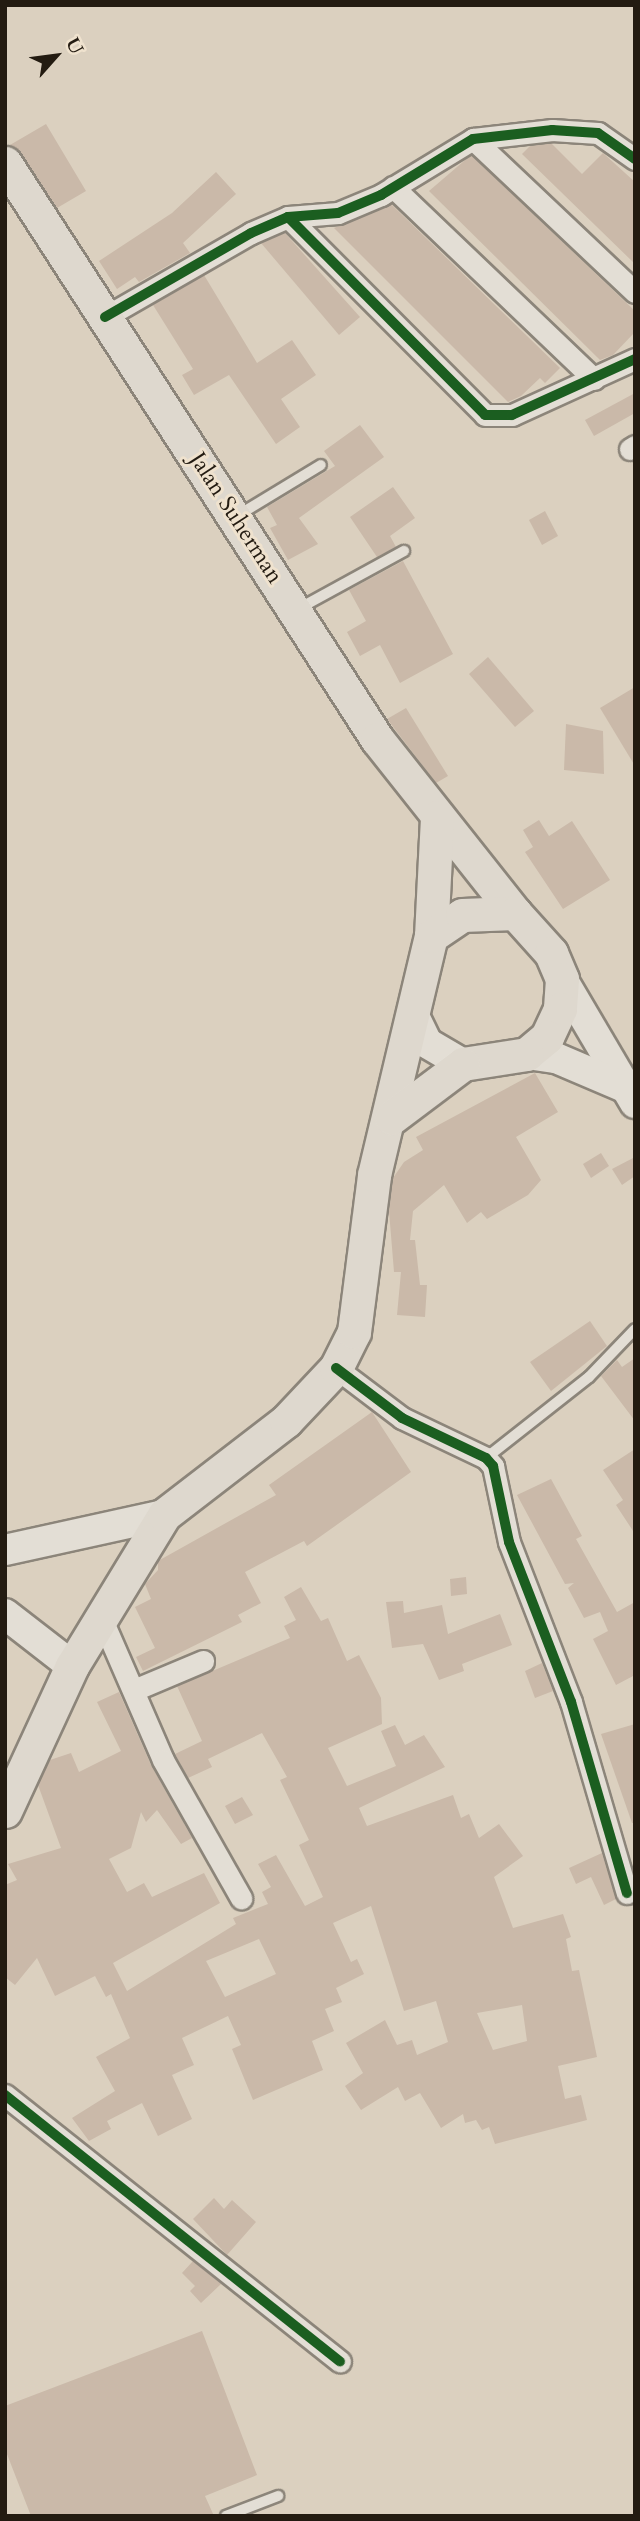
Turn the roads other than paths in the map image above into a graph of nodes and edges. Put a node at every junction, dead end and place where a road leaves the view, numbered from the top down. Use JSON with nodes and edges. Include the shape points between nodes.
{"nodes":[{"id":1,"x":473,"y":139,"type":"junction"},
{"id":2,"x":635,"y":159,"type":"edge"},
{"id":3,"x":7,"y":171,"type":"edge"},
{"id":4,"x":393,"y":187,"type":"junction"},
{"id":5,"x":288,"y":217,"type":"junction"},
{"id":6,"x":635,"y":292,"type":"edge"},
{"id":7,"x":105,"y":317,"type":"junction"},
{"id":8,"x":635,"y":359,"type":"edge"},
{"id":9,"x":594,"y":379,"type":"junction"},
{"id":10,"x":321,"y":465,"type":"dead end"},
{"id":11,"x":236,"y":517,"type":"junction"},
{"id":12,"x":404,"y":551,"type":"dead end"},
{"id":13,"x":295,"y":611,"type":"junction"},
{"id":14,"x":438,"y":817,"type":"junction"},
{"id":15,"x":516,"y":913,"type":"junction"},
{"id":16,"x":431,"y":936,"type":"junction"},
{"id":17,"x":562,"y":979,"type":"junction"},
{"id":18,"x":413,"y":1014,"type":"junction"},
{"id":19,"x":527,"y":1054,"type":"junction"},
{"id":20,"x":463,"y":1064,"type":"junction"},
{"id":21,"x":629,"y":1095,"type":"edge"},
{"id":22,"x":391,"y":1118,"type":"junction"},
{"id":23,"x":635,"y":1329,"type":"edge"},
{"id":24,"x":336,"y":1368,"type":"junction"},
{"id":25,"x":486,"y":1458,"type":"junction"},
{"id":26,"x":164,"y":1516,"type":"junction"},
{"id":27,"x":5,"y":1550,"type":"edge"},
{"id":28,"x":5,"y":1614,"type":"edge"},
{"id":29,"x":100,"y":1615,"type":"junction"},
{"id":30,"x":203,"y":1661,"type":"dead end"},
{"id":31,"x":72,"y":1667,"type":"junction"},
{"id":32,"x":134,"y":1690,"type":"junction"},
{"id":33,"x":5,"y":1811,"type":"edge"},
{"id":34,"x":627,"y":1893,"type":"dead end"},
{"id":35,"x":242,"y":1898,"type":"dead end"},
{"id":36,"x":5,"y":2095,"type":"edge"},
{"id":37,"x":340,"y":2361,"type":"dead end"},
{"id":38,"x":278,"y":2496,"type":"dead end"},
{"id":39,"x":226,"y":2516,"type":"edge"}],
"edges":[{"from":1,"to":2,"type":"street","via":[[552,130],[598,133]]},
{"from":1,"to":4,"type":"street"},
{"from":1,"to":6,"type":"street"},
{"from":3,"to":7,"type":"main road","name":"Jalan Suherman"},
{"from":4,"to":5,"type":"street","via":[[338,212]]},
{"from":4,"to":9,"type":"street"},
{"from":5,"to":7,"type":"street","via":[[207,256]]},
{"from":5,"to":9,"type":"street","via":[[485,415],[512,415]]},
{"from":7,"to":11,"type":"main road","name":"Jalan Suherman"},
{"from":8,"to":9,"type":"street"},
{"from":10,"to":11,"type":"lane"},
{"from":11,"to":13,"type":"main road","name":"Jalan Suherman"},
{"from":12,"to":13,"type":"lane"},
{"from":13,"to":14,"type":"main road","name":"Jalan Suherman","via":[[377,739]]},
{"from":14,"to":15,"type":"main road","name":"Jalan Suherman"},
{"from":14,"to":16,"type":"main road"},
{"from":15,"to":16,"type":"main road","via":[[462,915]]},
{"from":15,"to":17,"type":"main road","via":[[551,953]]},
{"from":16,"to":18,"type":"main road","via":[[415,989]]},
{"from":17,"to":19,"type":"main road","via":[[554,1025]]},
{"from":17,"to":21,"type":"main road"},
{"from":18,"to":20,"type":"main road","via":[[427,1043]]},
{"from":18,"to":22,"type":"main road"},
{"from":19,"to":20,"type":"main road"},
{"from":19,"to":21,"type":"main road","via":[[556,1058]]},
{"from":20,"to":22,"type":"main road"},
{"from":22,"to":24,"type":"main road","via":[[374,1175],[354,1332]]},
{"from":23,"to":25,"type":"lane","via":[[589,1377]]},
{"from":24,"to":25,"type":"street","via":[[402,1418]]},
{"from":24,"to":26,"type":"main road","via":[[286,1421]]},
{"from":25,"to":34,"type":"street","via":[[495,1471],[509,1542],[571,1702]]},
{"from":26,"to":27,"type":"main road"},
{"from":26,"to":29,"type":"main road"},
{"from":28,"to":31,"type":"main road"},
{"from":29,"to":31,"type":"main road"},
{"from":29,"to":32,"type":"street"},
{"from":30,"to":32,"type":"street"},
{"from":31,"to":33,"type":"main road"},
{"from":32,"to":35,"type":"street","via":[[163,1760]]},
{"from":36,"to":37,"type":"street"},
{"from":38,"to":39,"type":"lane"}]}
